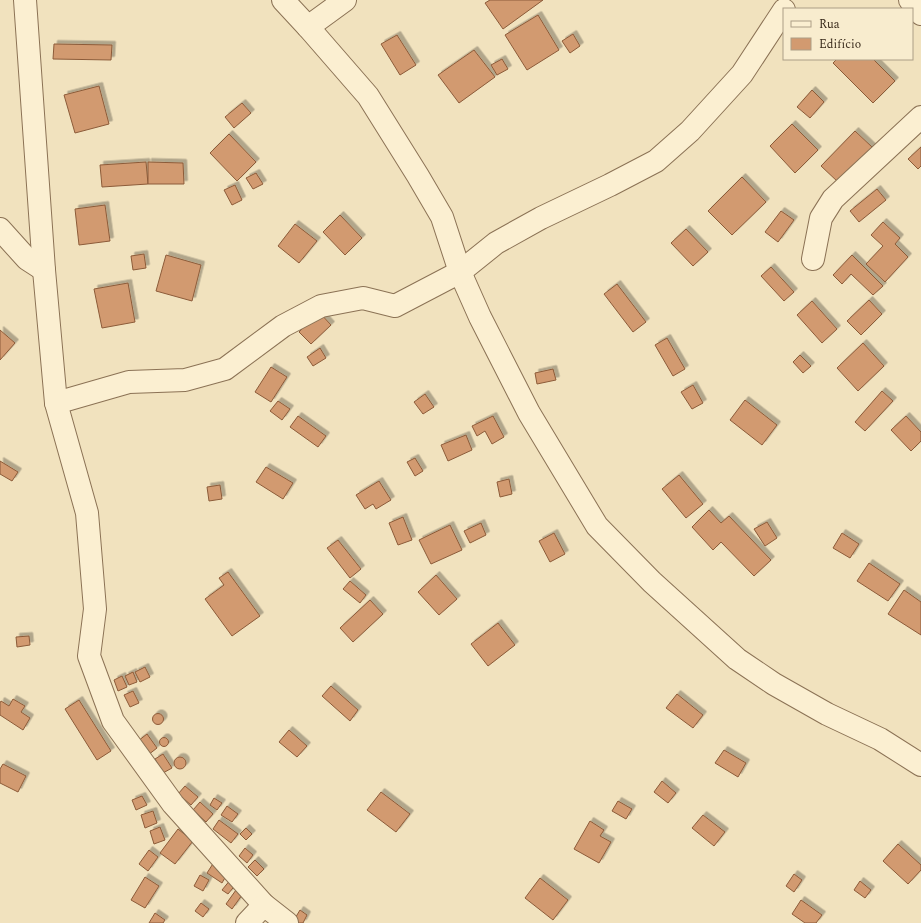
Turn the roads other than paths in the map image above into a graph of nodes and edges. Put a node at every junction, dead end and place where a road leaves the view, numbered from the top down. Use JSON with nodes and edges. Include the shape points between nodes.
{"nodes":[{"id":1,"x":25,"y":0,"type":"edge"},
{"id":2,"x":283,"y":0,"type":"edge"},
{"id":3,"x":345,"y":0,"type":"edge"},
{"id":4,"x":910,"y":0,"type":"edge"},
{"id":5,"x":783,"y":11,"type":"edge"},
{"id":6,"x":921,"y":14,"type":"edge"},
{"id":7,"x":308,"y":27,"type":"junction"},
{"id":8,"x":921,"y":117,"type":"edge"},
{"id":9,"x":0,"y":229,"type":"edge"},
{"id":10,"x":813,"y":259,"type":"dead end"},
{"id":11,"x":44,"y":270,"type":"junction"},
{"id":12,"x":460,"y":272,"type":"junction"},
{"id":13,"x":56,"y":403,"type":"junction"},
{"id":14,"x":921,"y":765,"type":"edge"},
{"id":15,"x":264,"y":905,"type":"junction"},
{"id":16,"x":247,"y":923,"type":"edge"},
{"id":17,"x":287,"y":923,"type":"edge"}],
"edges":[{"from":1,"to":11,"type":"street"},
{"from":2,"to":7,"type":"street"},
{"from":3,"to":7,"type":"street"},
{"from":4,"to":6,"type":"street"},
{"from":5,"to":12,"type":"street","via":[[742,74],[690,132],[656,161],[496,243]]},
{"from":7,"to":12,"type":"street","via":[[368,96],[414,170],[442,217]]},
{"from":8,"to":10,"type":"street","via":[[833,199],[821,218]]},
{"from":9,"to":11,"type":"street","via":[[27,260]]},
{"from":11,"to":13,"type":"street"},
{"from":12,"to":13,"type":"street","via":[[394,306],[363,298],[321,306],[283,326],[225,369],[185,380],[129,382]]},
{"from":12,"to":14,"type":"street","via":[[529,413],[597,526],[652,582],[737,659],[774,684],[827,714],[880,739]]},
{"from":13,"to":15,"type":"street","via":[[87,513],[95,609],[89,656],[113,721],[173,804]]},
{"from":15,"to":16,"type":"street"},
{"from":15,"to":17,"type":"street"}]}
